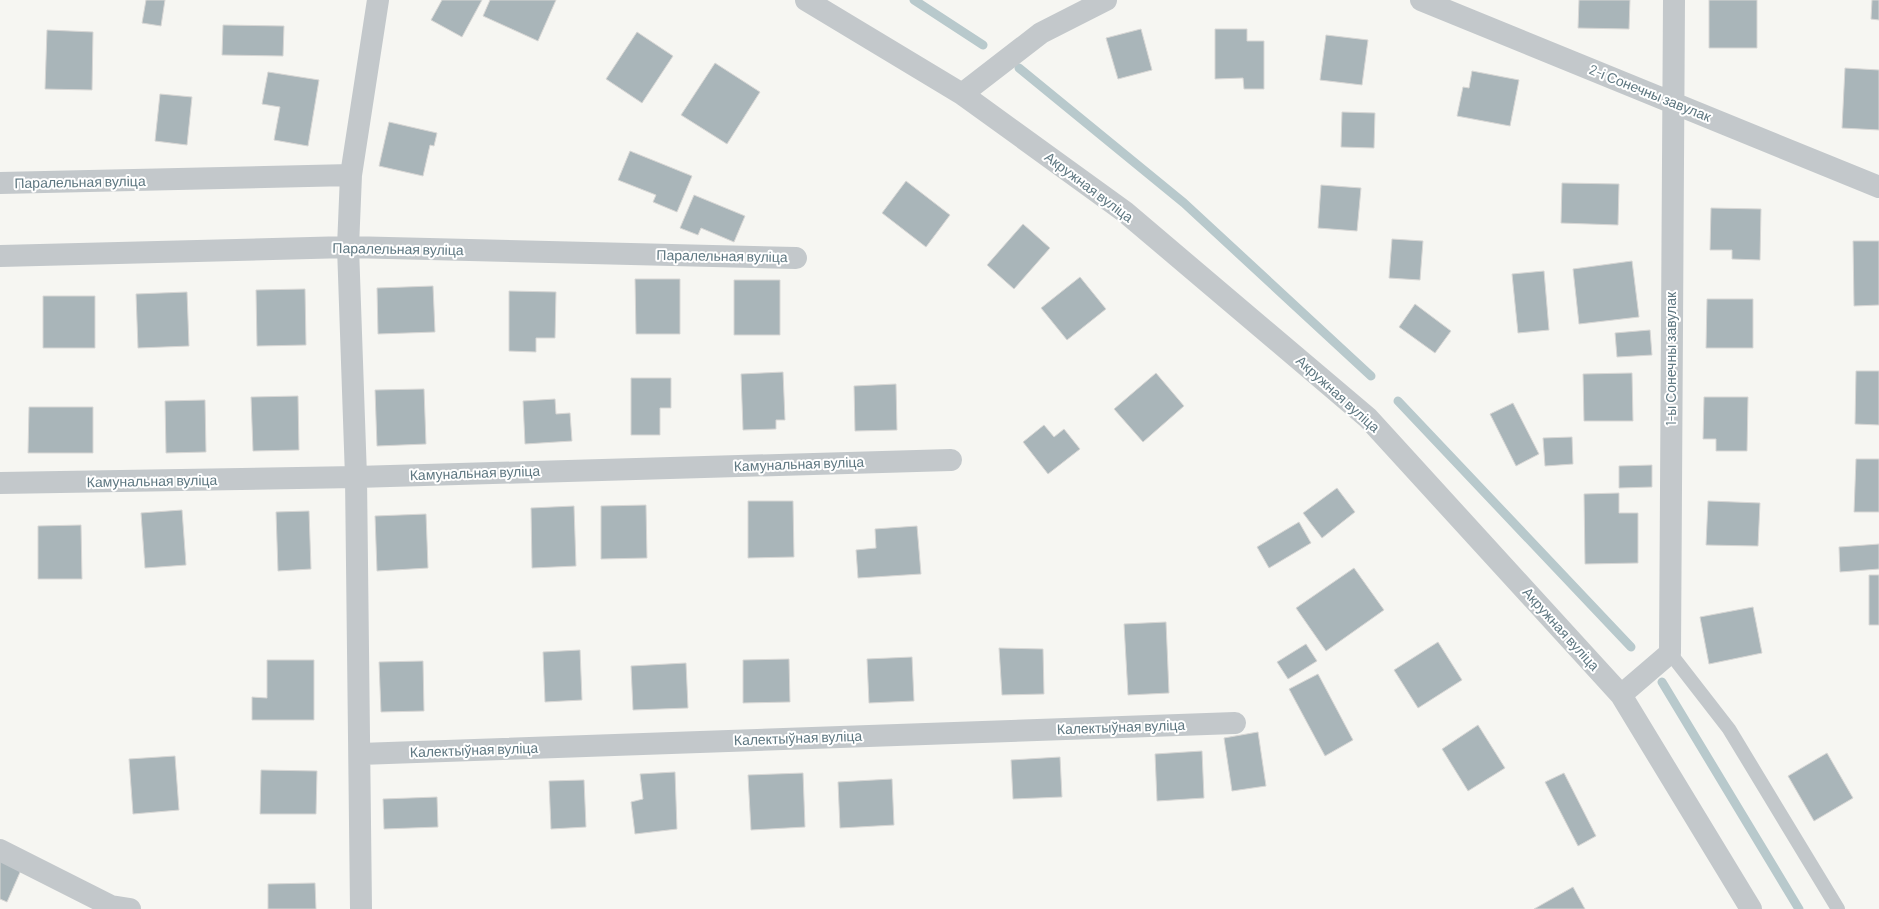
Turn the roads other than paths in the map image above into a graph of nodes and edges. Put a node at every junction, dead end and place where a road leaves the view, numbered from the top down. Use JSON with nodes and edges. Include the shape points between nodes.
{"nodes":[{"id":1,"x":378,"y":0,"type":"edge"},
{"id":2,"x":806,"y":0,"type":"edge"},
{"id":3,"x":1106,"y":0,"type":"edge"},
{"id":4,"x":1420,"y":0,"type":"edge"},
{"id":5,"x":1674,"y":0,"type":"edge"},
{"id":6,"x":962,"y":94,"type":"junction"},
{"id":7,"x":1672,"y":102,"type":"junction"},
{"id":8,"x":351,"y":175,"type":"junction"},
{"id":9,"x":0,"y":184,"type":"edge"},
{"id":10,"x":1879,"y":187,"type":"edge"},
{"id":11,"x":348,"y":248,"type":"junction"},
{"id":12,"x":0,"y":256,"type":"edge"},
{"id":13,"x":796,"y":258,"type":"dead end"},
{"id":14,"x":951,"y":460,"type":"dead end"},
{"id":15,"x":356,"y":477,"type":"junction"},
{"id":16,"x":0,"y":483,"type":"edge"},
{"id":17,"x":1670,"y":653,"type":"junction"},
{"id":18,"x":1621,"y":695,"type":"junction"},
{"id":19,"x":1235,"y":723,"type":"dead end"},
{"id":20,"x":360,"y":754,"type":"junction"},
{"id":21,"x":0,"y":850,"type":"edge"},
{"id":22,"x":115,"y":908,"type":"edge"},
{"id":23,"x":361,"y":909,"type":"edge"},
{"id":24,"x":1751,"y":909,"type":"edge"},
{"id":25,"x":1838,"y":909,"type":"edge"}],
"edges":[{"from":1,"to":8,"type":"street"},
{"from":2,"to":6,"type":"street","name":"Акружная вуліца"},
{"from":3,"to":6,"type":"street","via":[[1041,33]]},
{"from":4,"to":7,"type":"street","name":"2-і Сонечны завулак"},
{"from":5,"to":7,"type":"street","name":"1-ы Сонечны завулак"},
{"from":6,"to":18,"type":"street","name":"Акружная вуліца","via":[[1125,212],[1368,418]]},
{"from":7,"to":10,"type":"street","name":"2-і Сонечны завулак"},
{"from":7,"to":17,"type":"street","name":"1-ы Сонечны завулак"},
{"from":8,"to":9,"type":"street","name":"Паралельная вуліца"},
{"from":8,"to":11,"type":"street"},
{"from":11,"to":12,"type":"street","name":"Паралельная вуліца"},
{"from":11,"to":13,"type":"street","name":"Паралельная вуліца"},
{"from":11,"to":15,"type":"street"},
{"from":14,"to":15,"type":"street","name":"Камунальная вуліца"},
{"from":15,"to":16,"type":"street","name":"Камунальная вуліца"},
{"from":15,"to":20,"type":"street"},
{"from":17,"to":18,"type":"street"},
{"from":17,"to":25,"type":"lane","via":[[1730,729]]},
{"from":18,"to":24,"type":"street","name":"Акружная вуліца"},
{"from":19,"to":20,"type":"street","name":"Калектыўная вуліца"},
{"from":20,"to":23,"type":"street"},
{"from":21,"to":22,"type":"street"}]}
